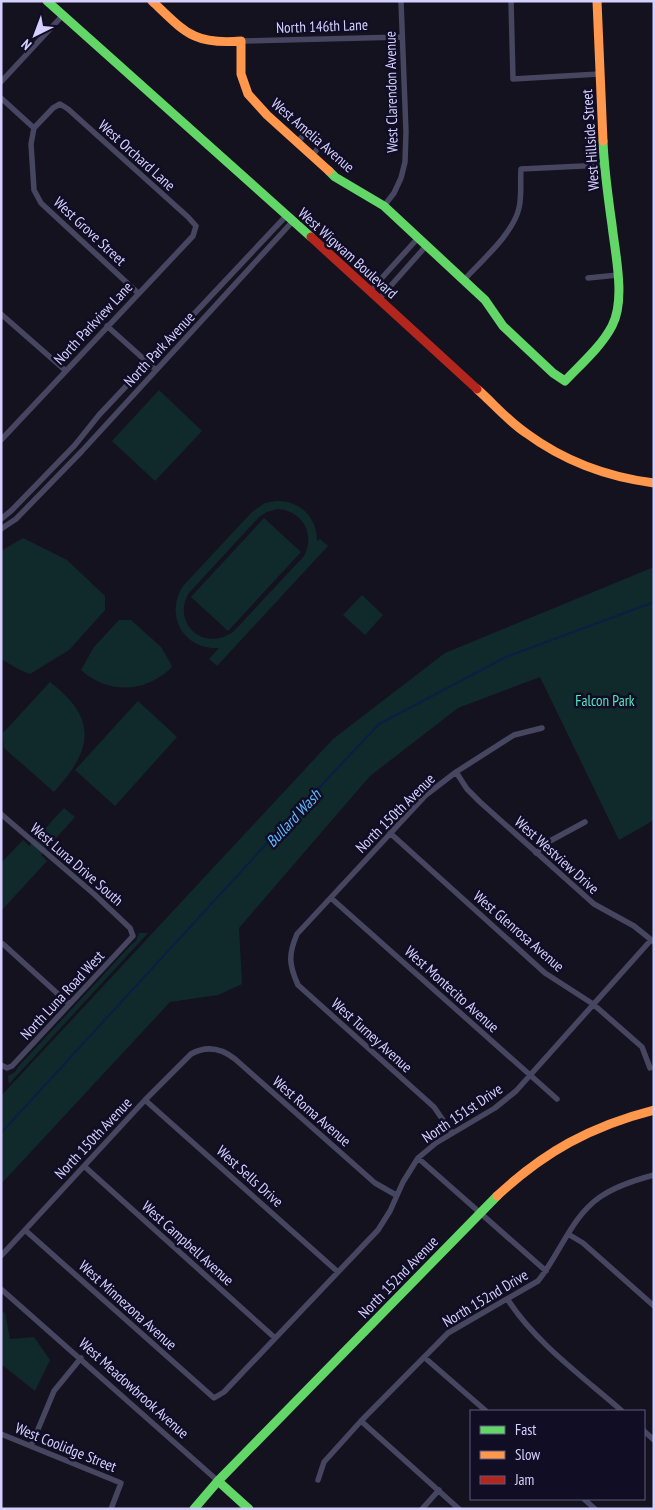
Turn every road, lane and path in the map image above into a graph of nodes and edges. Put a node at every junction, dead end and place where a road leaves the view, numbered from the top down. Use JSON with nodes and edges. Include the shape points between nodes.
{"nodes":[{"id":1,"x":47,"y":1,"type":"edge"},
{"id":2,"x":152,"y":1,"type":"edge"},
{"id":3,"x":401,"y":1,"type":"edge"},
{"id":4,"x":511,"y":1,"type":"edge"},
{"id":5,"x":596,"y":1,"type":"edge"},
{"id":6,"x":63,"y":15,"type":"junction"},
{"id":7,"x":402,"y":36,"type":"junction"},
{"id":8,"x":241,"y":41,"type":"junction"},
{"id":9,"x":599,"y":74,"type":"junction"},
{"id":10,"x":1,"y":82,"type":"edge"},
{"id":11,"x":1,"y":98,"type":"edge"},
{"id":12,"x":34,"y":128,"type":"junction"},
{"id":13,"x":297,"y":142,"type":"junction"},
{"id":14,"x":312,"y":156,"type":"junction"},
{"id":15,"x":604,"y":165,"type":"junction"},
{"id":16,"x":384,"y":206,"type":"junction"},
{"id":17,"x":290,"y":218,"type":"junction"},
{"id":18,"x":196,"y":226,"type":"joint"},
{"id":19,"x":418,"y":238,"type":"junction"},
{"id":20,"x":426,"y":246,"type":"junction"},
{"id":21,"x":618,"y":275,"type":"junction"},
{"id":22,"x":588,"y":278,"type":"dead end"},
{"id":23,"x":464,"y":280,"type":"junction"},
{"id":24,"x":370,"y":291,"type":"junction"},
{"id":25,"x":138,"y":293,"type":"junction"},
{"id":26,"x":379,"y":299,"type":"junction"},
{"id":27,"x":1,"y":314,"type":"edge"},
{"id":28,"x":108,"y":326,"type":"junction"},
{"id":29,"x":149,"y":364,"type":"junction"},
{"id":30,"x":156,"y":370,"type":"junction"},
{"id":31,"x":66,"y":371,"type":"junction"},
{"id":32,"x":565,"y":381,"type":"joint"},
{"id":33,"x":3,"y":436,"type":"edge"},
{"id":34,"x":654,"y":483,"type":"edge"},
{"id":35,"x":35,"y":486,"type":"junction"},
{"id":36,"x":42,"y":493,"type":"junction"},
{"id":37,"x":1,"y":519,"type":"edge"},
{"id":38,"x":1,"y":529,"type":"edge"},
{"id":39,"x":542,"y":728,"type":"dead end"},
{"id":40,"x":456,"y":772,"type":"junction"},
{"id":41,"x":1,"y":814,"type":"edge"},
{"id":42,"x":585,"y":822,"type":"dead end"},
{"id":43,"x":390,"y":833,"type":"junction"},
{"id":44,"x":536,"y":852,"type":"junction"},
{"id":45,"x":331,"y":898,"type":"junction"},
{"id":46,"x":133,"y":936,"type":"joint"},
{"id":47,"x":653,"y":941,"type":"edge"},
{"id":48,"x":3,"y":944,"type":"dead end"},
{"id":49,"x":291,"y":948,"type":"joint"},
{"id":50,"x":69,"y":1004,"type":"junction"},
{"id":51,"x":594,"y":1004,"type":"junction"},
{"id":52,"x":210,"y":1048,"type":"joint"},
{"id":53,"x":4,"y":1066,"type":"edge"},
{"id":54,"x":650,"y":1068,"type":"dead end"},
{"id":55,"x":530,"y":1075,"type":"junction"},
{"id":56,"x":557,"y":1099,"type":"dead end"},
{"id":57,"x":145,"y":1100,"type":"junction"},
{"id":58,"x":654,"y":1110,"type":"edge"},
{"id":59,"x":452,"y":1134,"type":"junction"},
{"id":60,"x":418,"y":1158,"type":"junction"},
{"id":61,"x":84,"y":1166,"type":"junction"},
{"id":62,"x":654,"y":1175,"type":"edge"},
{"id":63,"x":396,"y":1194,"type":"junction"},
{"id":64,"x":480,"y":1213,"type":"junction"},
{"id":65,"x":25,"y":1230,"type":"junction"},
{"id":66,"x":568,"y":1234,"type":"junction"},
{"id":67,"x":1,"y":1256,"type":"edge"},
{"id":68,"x":546,"y":1271,"type":"junction"},
{"id":69,"x":338,"y":1272,"type":"junction"},
{"id":70,"x":1,"y":1288,"type":"edge"},
{"id":71,"x":508,"y":1300,"type":"junction"},
{"id":72,"x":654,"y":1306,"type":"edge"},
{"id":73,"x":275,"y":1338,"type":"junction"},
{"id":74,"x":424,"y":1356,"type":"junction"},
{"id":75,"x":81,"y":1358,"type":"junction"},
{"id":76,"x":214,"y":1398,"type":"joint"},
{"id":77,"x":485,"y":1410,"type":"edge"},
{"id":78,"x":621,"y":1410,"type":"edge"},
{"id":79,"x":361,"y":1421,"type":"junction"},
{"id":80,"x":1,"y":1434,"type":"edge"},
{"id":81,"x":31,"y":1446,"type":"junction"},
{"id":82,"x":318,"y":1480,"type":"dead end"},
{"id":83,"x":218,"y":1481,"type":"junction"},
{"id":84,"x":439,"y":1490,"type":"junction"},
{"id":85,"x":585,"y":1500,"type":"edge"},
{"id":86,"x":111,"y":1509,"type":"edge"},
{"id":87,"x":194,"y":1509,"type":"edge"},
{"id":88,"x":249,"y":1509,"type":"edge"},
{"id":89,"x":422,"y":1509,"type":"edge"},
{"id":90,"x":459,"y":1509,"type":"edge"},
{"id":91,"x":595,"y":1509,"type":"edge"}],
"edges":[{"from":1,"to":6,"type":"street","name":"West Wigwam Boulevard"},
{"from":2,"to":8,"type":"street","via":[[187,32],[204,40]]},
{"from":3,"to":7,"type":"street","name":"West Clarendon Avenue"},
{"from":4,"to":9,"type":"street","via":[[513,79]]},
{"from":5,"to":9,"type":"street","name":"West Hillside Street"},
{"from":6,"to":10,"type":"street"},
{"from":6,"to":17,"type":"street","name":"West Wigwam Boulevard"},
{"from":7,"to":8,"type":"street","name":"North 146th Lane"},
{"from":7,"to":16,"type":"street","name":"West Clarendon Avenue","via":[[405,162],[394,193]]},
{"from":8,"to":13,"type":"street","name":"West Amelia Avenue","via":[[241,74],[248,94]]},
{"from":9,"to":15,"type":"street","name":"West Hillside Street"},
{"from":11,"to":12,"type":"street"},
{"from":12,"to":18,"type":"street","name":"West Orchard Lane","via":[[60,104]]},
{"from":12,"to":25,"type":"street","name":"West Grove Street","via":[[31,144],[34,190],[40,203]]},
{"from":13,"to":14,"type":"street","name":"West Amelia Avenue"},
{"from":13,"to":14,"type":"street","via":[[310,132],[318,135],[320,146]]},
{"from":14,"to":16,"type":"street","name":"West Amelia Avenue","via":[[335,176]]},
{"from":15,"to":21,"type":"street","name":"West Hillside Street"},
{"from":15,"to":23,"type":"street","via":[[521,168],[519,208],[510,227]]},
{"from":16,"to":19,"type":"street","name":"West Amelia Avenue"},
{"from":17,"to":24,"type":"street","name":"West Wigwam Boulevard"},
{"from":17,"to":29,"type":"street","name":"North Park Avenue"},
{"from":17,"to":30,"type":"street","name":"North Park Avenue"},
{"from":18,"to":25,"type":"street","name":"North Parkview Lane","via":[[193,236]]},
{"from":19,"to":20,"type":"street","name":"West Amelia Avenue"},
{"from":19,"to":24,"type":"street"},
{"from":20,"to":23,"type":"street","name":"West Amelia Avenue"},
{"from":20,"to":26,"type":"street"},
{"from":21,"to":22,"type":"street"},
{"from":21,"to":32,"type":"street","name":"West Hillside Street","via":[[618,307],[613,325]]},
{"from":23,"to":32,"type":"street","name":"West Amelia Avenue","via":[[485,300],[503,326]]},
{"from":24,"to":26,"type":"street","name":"West Wigwam Boulevard"},
{"from":25,"to":28,"type":"street","name":"North Parkview Lane"},
{"from":26,"to":34,"type":"street","name":"West Wigwam Boulevard","via":[[530,436],[595,472]]},
{"from":27,"to":31,"type":"street"},
{"from":28,"to":29,"type":"street"},
{"from":28,"to":31,"type":"street","name":"North Parkview Lane"},
{"from":29,"to":30,"type":"street"},
{"from":29,"to":35,"type":"street","name":"North Park Avenue"},
{"from":30,"to":36,"type":"street","name":"North Park Avenue"},
{"from":31,"to":33,"type":"street","name":"North Parkview Lane"},
{"from":35,"to":36,"type":"street"},
{"from":35,"to":37,"type":"street","name":"North Park Avenue"},
{"from":36,"to":38,"type":"street","name":"North Park Avenue","via":[[16,520]]},
{"from":39,"to":40,"type":"street","name":"North 150th Avenue","via":[[514,735]]},
{"from":40,"to":43,"type":"street","name":"North 150th Avenue","via":[[426,795]]},
{"from":40,"to":44,"type":"street","name":"West Westview Drive","via":[[473,795]]},
{"from":41,"to":46,"type":"street","name":"West Luna Drive South","via":[[94,894],[130,928]]},
{"from":42,"to":44,"type":"street"},
{"from":43,"to":45,"type":"street","name":"North 150th Avenue"},
{"from":43,"to":51,"type":"street","name":"West Glenrosa Avenue","via":[[544,973]]},
{"from":44,"to":47,"type":"street","name":"West Westview Drive","via":[[594,904],[634,926]]},
{"from":45,"to":49,"type":"street","name":"North 150th Avenue","via":[[297,934]]},
{"from":45,"to":55,"type":"street","name":"West Montecito Avenue"},
{"from":46,"to":50,"type":"street","name":"North Luna Road West"},
{"from":47,"to":51,"type":"street","name":"North 151st Drive"},
{"from":48,"to":50,"type":"street"},
{"from":49,"to":59,"type":"street","name":"West Turney Avenue","via":[[291,967],[298,985],[434,1107]]},
{"from":50,"to":53,"type":"street","name":"North Luna Road West","via":[[12,1066]]},
{"from":51,"to":54,"type":"street","name":"West Glenrosa Avenue","via":[[642,1047]]},
{"from":51,"to":55,"type":"street","name":"North 151st Drive"},
{"from":52,"to":57,"type":"street","name":"North 150th Avenue","via":[[191,1054]]},
{"from":52,"to":63,"type":"street","name":"West Roma Avenue","via":[[219,1049],[235,1059],[375,1183]]},
{"from":55,"to":56,"type":"street","name":"West Montecito Avenue"},
{"from":55,"to":59,"type":"street","name":"North 151st Drive","via":[[495,1108]]},
{"from":57,"to":61,"type":"street","name":"North 150th Avenue"},
{"from":57,"to":69,"type":"street","name":"West Sells Drive"},
{"from":58,"to":64,"type":"street","name":"North 152nd Avenue","via":[[613,1121],[558,1146],[526,1169]]},
{"from":59,"to":60,"type":"street","name":"North 151st Drive"},
{"from":60,"to":63,"type":"street","name":"North 151st Drive"},
{"from":60,"to":64,"type":"street"},
{"from":61,"to":65,"type":"street","name":"North 150th Avenue"},
{"from":61,"to":73,"type":"street","name":"West Campbell Avenue"},
{"from":62,"to":66,"type":"street","name":"North 152nd Drive","via":[[600,1197]]},
{"from":63,"to":69,"type":"street","name":"North 151st Drive","via":[[390,1212],[378,1230]]},
{"from":64,"to":68,"type":"street"},
{"from":64,"to":83,"type":"street","name":"North 152nd Avenue"},
{"from":65,"to":67,"type":"street","name":"North 150th Avenue"},
{"from":65,"to":76,"type":"street","name":"West Minnezona Avenue"},
{"from":66,"to":68,"type":"street","name":"North 152nd Drive"},
{"from":66,"to":72,"type":"street","via":[[583,1243]]},
{"from":68,"to":71,"type":"street","name":"North 152nd Drive","via":[[538,1281]]},
{"from":69,"to":73,"type":"street","name":"North 151st Drive"},
{"from":70,"to":75,"type":"street","name":"West Meadowbrook Avenue"},
{"from":71,"to":74,"type":"street","name":"North 152nd Drive","via":[[448,1333]]},
{"from":71,"to":78,"type":"street","via":[[534,1334]]},
{"from":73,"to":76,"type":"street","name":"North 151st Drive","via":[[224,1392]]},
{"from":74,"to":77,"type":"street"},
{"from":74,"to":79,"type":"street","name":"North 152nd Drive"},
{"from":75,"to":81,"type":"street","via":[[54,1391]]},
{"from":75,"to":83,"type":"street","name":"West Meadowbrook Avenue"},
{"from":79,"to":82,"type":"street","name":"North 152nd Drive","via":[[324,1462]]},
{"from":79,"to":84,"type":"street"},
{"from":80,"to":81,"type":"street","name":"West Coolidge Street"},
{"from":81,"to":86,"type":"street","name":"West Coolidge Street","via":[[121,1483]]},
{"from":83,"to":87,"type":"street","name":"North 152nd Avenue"},
{"from":83,"to":88,"type":"street","name":"West Meadowbrook Avenue"},
{"from":84,"to":89,"type":"street"},
{"from":84,"to":90,"type":"street"},
{"from":85,"to":91,"type":"street"}]}
